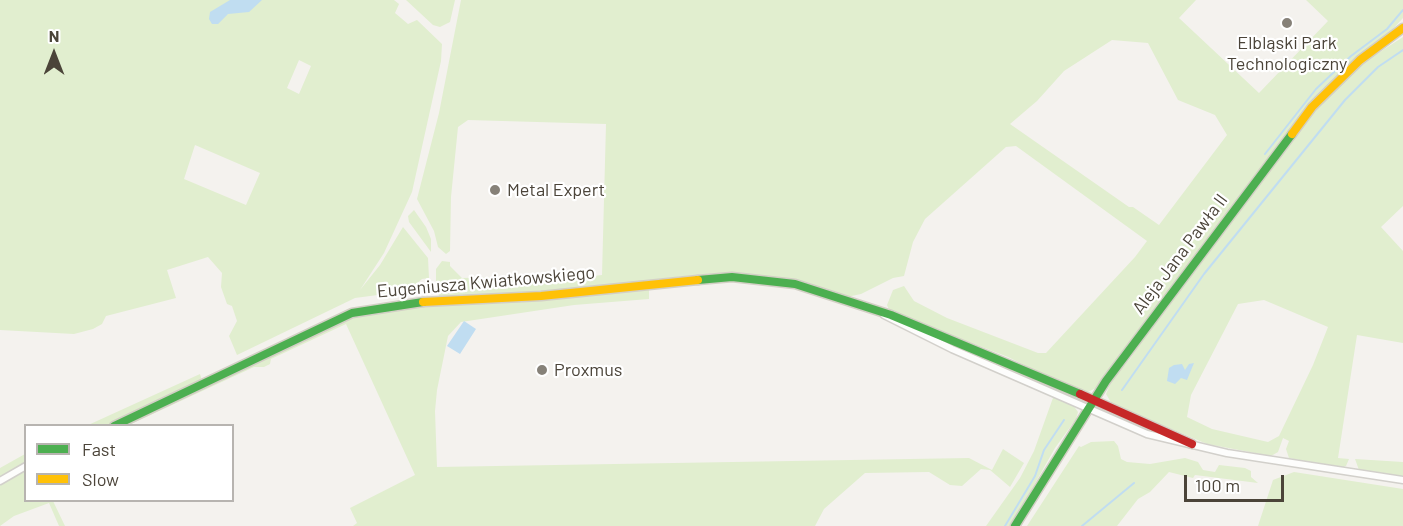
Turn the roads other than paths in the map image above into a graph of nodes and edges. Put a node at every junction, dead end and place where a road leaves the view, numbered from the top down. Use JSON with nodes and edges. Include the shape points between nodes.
{"nodes":[{"id":1,"x":1403,"y":28,"type":"edge"},
{"id":2,"x":882,"y":312,"type":"junction"},
{"id":3,"x":1093,"y":400,"type":"junction"},
{"id":4,"x":1088,"y":408,"type":"junction"},
{"id":5,"x":118,"y":424,"type":"edge"},
{"id":6,"x":1192,"y":444,"type":"junction"},
{"id":7,"x":24,"y":467,"type":"edge"},
{"id":8,"x":1403,"y":480,"type":"edge"},
{"id":9,"x":0,"y":481,"type":"edge"},
{"id":10,"x":1015,"y":526,"type":"edge"}],
"edges":[{"from":1,"to":3,"type":"street","name":"Aleja Jana Pawła II","via":[[1347,72],[1312,107]]},
{"from":2,"to":3,"type":"street","name":"Eugeniusza Kwiatkowskiego"},
{"from":2,"to":4,"type":"street","name":"Eugeniusza Kwiatkowskiego","via":[[943,345]]},
{"from":2,"to":5,"type":"street","name":"Eugeniusza Kwiatkowskiego","via":[[795,284],[732,277],[541,296],[384,305],[352,313]]},
{"from":3,"to":4,"type":"street","name":"Aleja Jana Pawła II"},
{"from":3,"to":6,"type":"street","name":"Eugeniusza Kwiatkowskiego"},
{"from":4,"to":6,"type":"street","name":"Eugeniusza Kwiatkowskiego","via":[[1147,434]]},
{"from":4,"to":10,"type":"street","name":"Aleja Jana Pawła II"},
{"from":6,"to":8,"type":"street","name":"Eugeniusza Kwiatkowskiego"},
{"from":7,"to":9,"type":"street"}]}
